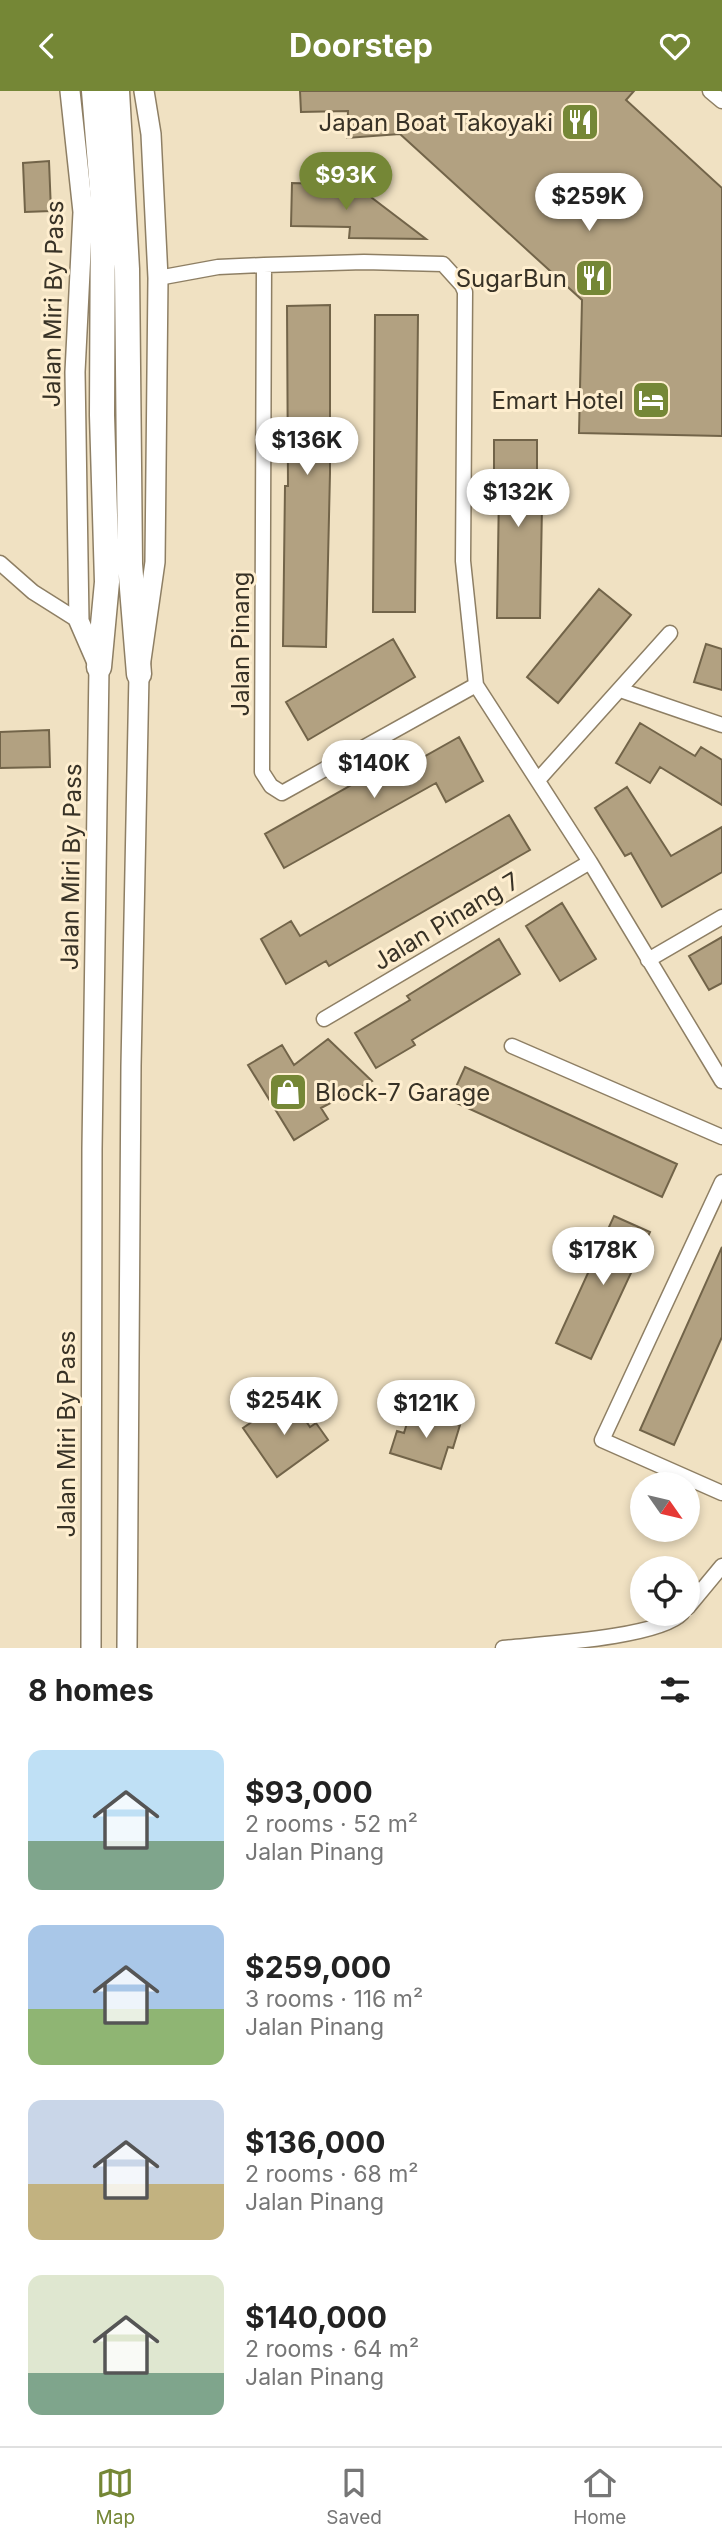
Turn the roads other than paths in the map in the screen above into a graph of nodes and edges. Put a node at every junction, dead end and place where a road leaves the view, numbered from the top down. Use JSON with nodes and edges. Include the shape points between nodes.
{"nodes":[{"id":1,"x":70,"y":91,"type":"edge"},
{"id":2,"x":94,"y":91,"type":"edge"},
{"id":3,"x":117,"y":91,"type":"edge"},
{"id":4,"x":144,"y":91,"type":"edge"},
{"id":5,"x":710,"y":91,"type":"edge"},
{"id":6,"x":722,"y":101,"type":"edge"},
{"id":7,"x":264,"y":265,"type":"junction"},
{"id":8,"x":158,"y":278,"type":"junction"},
{"id":9,"x":0,"y":563,"type":"edge"},
{"id":10,"x":79,"y":621,"type":"junction"},
{"id":11,"x":670,"y":633,"type":"dead end"},
{"id":12,"x":99,"y":667,"type":"junction"},
{"id":13,"x":139,"y":674,"type":"junction"},
{"id":14,"x":476,"y":685,"type":"junction"},
{"id":15,"x":620,"y":690,"type":"junction"},
{"id":16,"x":722,"y":725,"type":"edge"},
{"id":17,"x":538,"y":780,"type":"junction"},
{"id":18,"x":590,"y":862,"type":"junction"},
{"id":19,"x":722,"y":917,"type":"edge"},
{"id":20,"x":648,"y":960,"type":"junction"},
{"id":21,"x":324,"y":1019,"type":"dead end"},
{"id":22,"x":512,"y":1046,"type":"dead end"},
{"id":23,"x":722,"y":1081,"type":"edge"},
{"id":24,"x":722,"y":1137,"type":"edge"},
{"id":25,"x":722,"y":1182,"type":"edge"},
{"id":26,"x":722,"y":1493,"type":"edge"},
{"id":27,"x":722,"y":1566,"type":"edge"},
{"id":28,"x":700,"y":1593,"type":"edge"},
{"id":29,"x":659,"y":1626,"type":"edge"},
{"id":30,"x":91,"y":1648,"type":"edge"},
{"id":31,"x":127,"y":1648,"type":"edge"},
{"id":32,"x":503,"y":1648,"type":"edge"}],
"edges":[{"from":1,"to":10,"type":"main road","name":"Jalan Miri By Pass","via":[[83,212],[75,372]]},
{"from":2,"to":12,"type":"highway","via":[[103,201],[107,582]]},
{"from":3,"to":13,"type":"highway","via":[[127,269],[130,563]]},
{"from":4,"to":8,"type":"main road","via":[[151,134]]},
{"from":5,"to":6,"type":"street"},
{"from":7,"to":8,"type":"street","via":[[218,267]]},
{"from":7,"to":14,"type":"street","via":[[443,264],[462,285],[463,561]]},
{"from":7,"to":14,"type":"street","name":"Jalan Pinang","via":[[262,772],[282,793]]},
{"from":8,"to":13,"type":"main road","via":[[155,562]]},
{"from":9,"to":10,"type":"street","via":[[33,592]]},
{"from":10,"to":12,"type":"main road","name":"Jalan Miri By Pass"},
{"from":11,"to":15,"type":"street"},
{"from":12,"to":30,"type":"main road","name":"Jalan Miri By Pass"},
{"from":13,"to":31,"type":"main road","via":[[130,1093]]},
{"from":14,"to":17,"type":"street"},
{"from":15,"to":16,"type":"street"},
{"from":15,"to":17,"type":"street"},
{"from":17,"to":18,"type":"street"},
{"from":18,"to":20,"type":"street"},
{"from":18,"to":21,"type":"street","name":"Jalan Pinang 7"},
{"from":19,"to":20,"type":"street"},
{"from":20,"to":23,"type":"street"},
{"from":22,"to":24,"type":"street"},
{"from":25,"to":26,"type":"street","via":[[602,1440]]},
{"from":27,"to":28,"type":"street"},
{"from":29,"to":32,"type":"street"}]}
